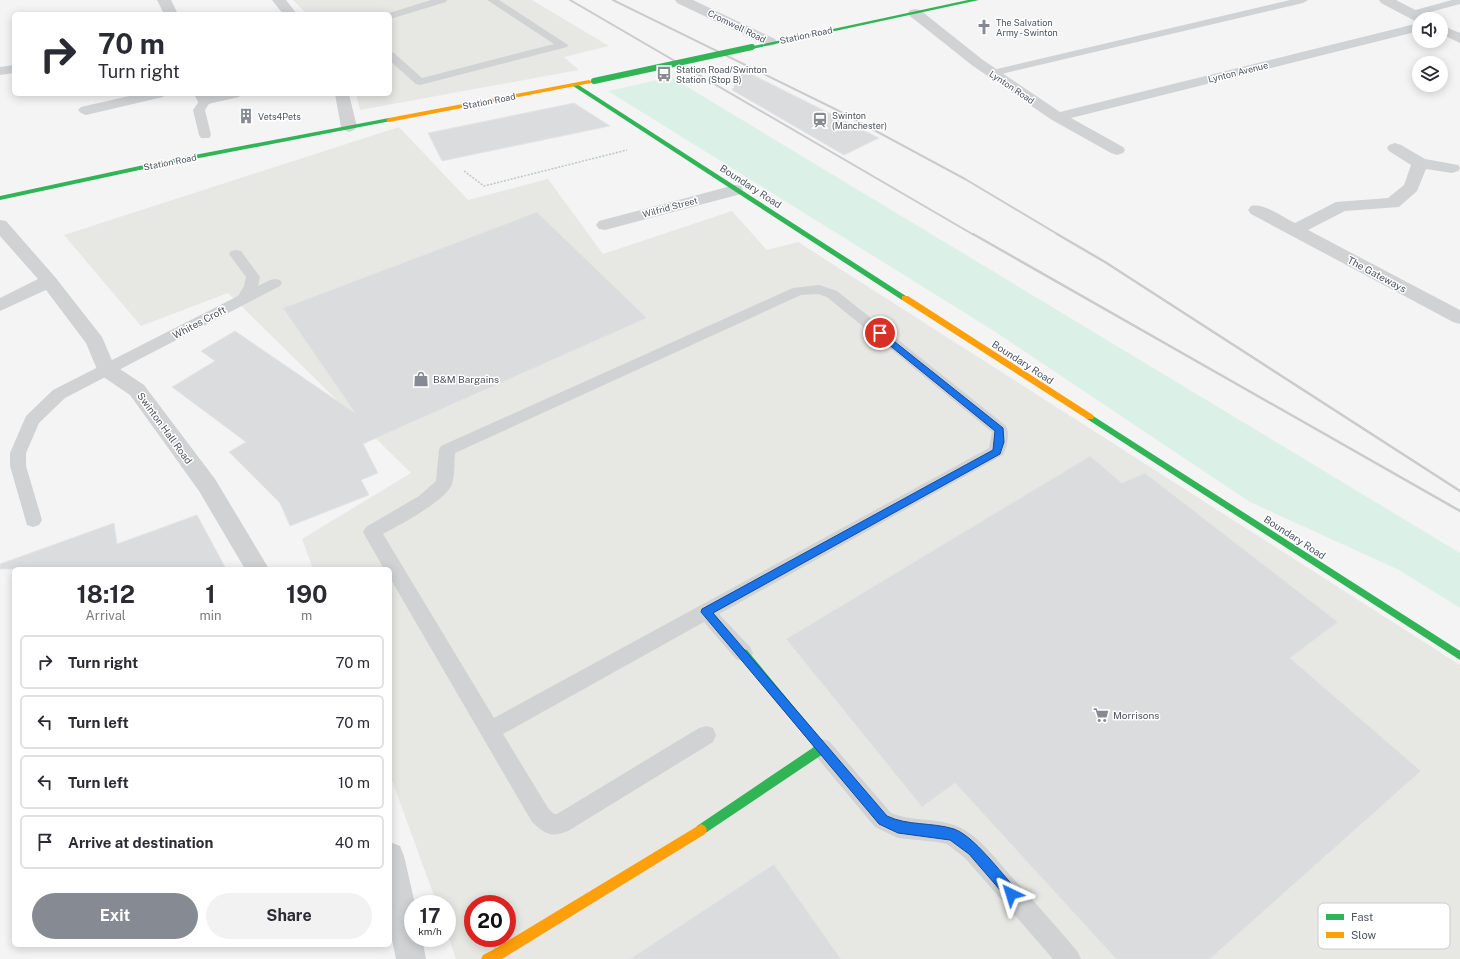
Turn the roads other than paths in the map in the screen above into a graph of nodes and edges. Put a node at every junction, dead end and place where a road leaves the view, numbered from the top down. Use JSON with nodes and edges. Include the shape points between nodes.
{"nodes":[{"id":1,"x":164,"y":0,"type":"edge"},
{"id":2,"x":279,"y":0,"type":"edge"},
{"id":3,"x":442,"y":0,"type":"edge"},
{"id":4,"x":492,"y":0,"type":"edge"},
{"id":5,"x":685,"y":0,"type":"edge"},
{"id":6,"x":976,"y":0,"type":"edge"},
{"id":7,"x":1303,"y":0,"type":"edge"},
{"id":8,"x":1386,"y":0,"type":"edge"},
{"id":9,"x":1460,"y":1,"type":"edge"},
{"id":10,"x":170,"y":12,"type":"edge"},
{"id":11,"x":288,"y":12,"type":"edge"},
{"id":12,"x":1428,"y":12,"type":"edge"},
{"id":13,"x":915,"y":13,"type":"junction"},
{"id":14,"x":1412,"y":13,"type":"edge"},
{"id":15,"x":392,"y":15,"type":"edge"},
{"id":16,"x":1412,"y":29,"type":"edge"},
{"id":17,"x":1448,"y":33,"type":"edge"},
{"id":18,"x":1460,"y":39,"type":"edge"},
{"id":19,"x":770,"y":42,"type":"junction"},
{"id":20,"x":392,"y":57,"type":"edge"},
{"id":21,"x":12,"y":69,"type":"edge"},
{"id":22,"x":0,"y":72,"type":"edge"},
{"id":23,"x":993,"y":74,"type":"junction"},
{"id":24,"x":575,"y":85,"type":"junction"},
{"id":25,"x":149,"y":96,"type":"edge"},
{"id":26,"x":213,"y":96,"type":"edge"},
{"id":27,"x":342,"y":96,"type":"edge"},
{"id":28,"x":203,"y":97,"type":"edge"},
{"id":29,"x":86,"y":110,"type":"dead end"},
{"id":30,"x":1057,"y":117,"type":"junction"},
{"id":31,"x":349,"y":127,"type":"junction"},
{"id":32,"x":205,"y":135,"type":"dead end"},
{"id":33,"x":1395,"y":148,"type":"dead end"},
{"id":34,"x":1117,"y":150,"type":"dead end"},
{"id":35,"x":1420,"y":163,"type":"junction"},
{"id":36,"x":1452,"y":168,"type":"dead end"},
{"id":37,"x":735,"y":190,"type":"junction"},
{"id":38,"x":0,"y":198,"type":"edge"},
{"id":39,"x":1257,"y":210,"type":"dead end"},
{"id":40,"x":0,"y":225,"type":"edge"},
{"id":41,"x":605,"y":225,"type":"dead end"},
{"id":42,"x":1295,"y":230,"type":"junction"},
{"id":43,"x":236,"y":254,"type":"dead end"},
{"id":44,"x":49,"y":281,"type":"junction"},
{"id":45,"x":275,"y":283,"type":"dead end"},
{"id":46,"x":244,"y":298,"type":"junction"},
{"id":47,"x":0,"y":304,"type":"edge"},
{"id":48,"x":1460,"y":318,"type":"edge"},
{"id":49,"x":106,"y":369,"type":"junction"},
{"id":50,"x":33,"y":520,"type":"dead end"},
{"id":51,"x":256,"y":567,"type":"edge"},
{"id":52,"x":706,"y":612,"type":"junction"},
{"id":53,"x":743,"y":653,"type":"joint"},
{"id":54,"x":1460,"y":656,"type":"edge"},
{"id":55,"x":490,"y":731,"type":"junction"},
{"id":56,"x":706,"y":735,"type":"dead end"},
{"id":57,"x":822,"y":748,"type":"junction"},
{"id":58,"x":392,"y":866,"type":"edge"},
{"id":59,"x":411,"y":959,"type":"edge"},
{"id":60,"x":487,"y":959,"type":"edge"},
{"id":61,"x":1069,"y":959,"type":"edge"}],
"edges":[{"from":1,"to":10,"type":"street"},
{"from":2,"to":11,"type":"street"},
{"from":3,"to":15,"type":"lane"},
{"from":4,"to":20,"type":"lane","via":[[563,45],[420,82]]},
{"from":5,"to":19,"type":"street","name":"Cromwell Road"},
{"from":6,"to":13,"type":"street","name":"Station Road"},
{"from":7,"to":23,"type":"lane"},
{"from":8,"to":14,"type":"street"},
{"from":9,"to":12,"type":"lane"},
{"from":13,"to":19,"type":"street","name":"Station Road"},
{"from":13,"to":23,"type":"street","name":"Lynton Road"},
{"from":16,"to":30,"type":"street","name":"Lynton Avenue"},
{"from":17,"to":18,"type":"street"},
{"from":19,"to":24,"type":"street","name":"Station Road","bridge":true},
{"from":21,"to":22,"type":"street"},
{"from":23,"to":30,"type":"street","name":"Lynton Road"},
{"from":24,"to":31,"type":"street","name":"Station Road"},
{"from":24,"to":37,"type":"street","name":"Boundary Road"},
{"from":25,"to":29,"type":"street"},
{"from":26,"to":28,"type":"street"},
{"from":27,"to":31,"type":"street"},
{"from":28,"to":32,"type":"lane","via":[[199,110]]},
{"from":30,"to":34,"type":"street","name":"Lynton Road"},
{"from":31,"to":38,"type":"street","name":"Station Road"},
{"from":33,"to":35,"type":"street"},
{"from":35,"to":36,"type":"street"},
{"from":35,"to":42,"type":"street","via":[[1411,187],[1393,203],[1342,206]]},
{"from":37,"to":41,"type":"street","name":"Wilfrid Street"},
{"from":37,"to":54,"type":"street","name":"Boundary Road"},
{"from":39,"to":42,"type":"street","name":"The Gateways"},
{"from":40,"to":44,"type":"street"},
{"from":42,"to":48,"type":"street","name":"The Gateways"},
{"from":43,"to":46,"type":"lane","via":[[253,277],[252,286]]},
{"from":44,"to":47,"type":"street"},
{"from":44,"to":49,"type":"street","via":[[95,342]]},
{"from":45,"to":46,"type":"lane","name":"Whites Croft"},
{"from":46,"to":49,"type":"lane","name":"Whites Croft"},
{"from":49,"to":50,"type":"lane","name":"Whites Croft","via":[[59,394],[32,420],[18,453],[18,466]]},
{"from":49,"to":51,"type":"street","name":"Swinton Hall Road","via":[[137,390],[207,485]]},
{"from":52,"to":53,"type":"lane"},
{"from":52,"to":55,"type":"lane"},
{"from":52,"to":55,"type":"lane","via":[[997,451],[1000,430],[832,294],[819,289],[798,291],[447,450],[444,483],[425,501],[372,532]]},
{"from":53,"to":57,"type":"street"},
{"from":55,"to":56,"type":"lane","via":[[540,815],[550,824],[560,824]]},
{"from":57,"to":60,"type":"street","via":[[680,844]]},
{"from":57,"to":61,"type":"lane","via":[[883,820],[898,827],[945,832],[973,850]]},
{"from":58,"to":59,"type":"street"}]}
